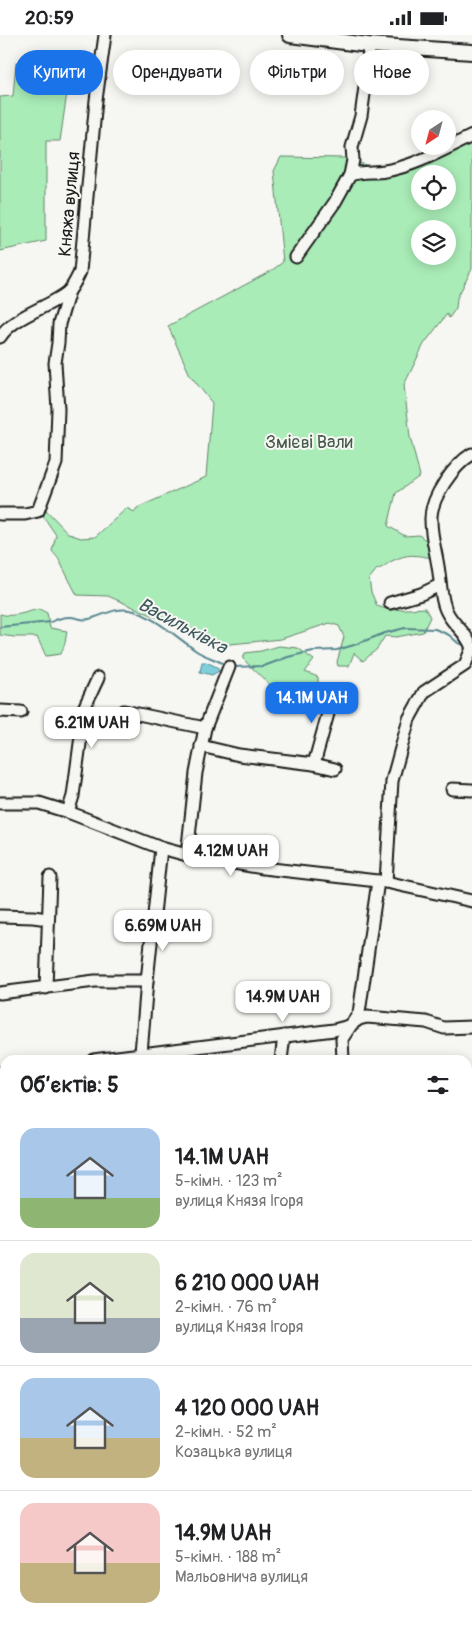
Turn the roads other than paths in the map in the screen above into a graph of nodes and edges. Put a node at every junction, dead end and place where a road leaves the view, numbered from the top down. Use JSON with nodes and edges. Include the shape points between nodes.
{"nodes":[{"id":1,"x":105,"y":35,"type":"edge"},
{"id":2,"x":290,"y":35,"type":"edge"},
{"id":3,"x":368,"y":45,"type":"junction"},
{"id":4,"x":472,"y":52,"type":"edge"},
{"id":5,"x":472,"y":136,"type":"edge"},
{"id":6,"x":350,"y":175,"type":"junction"},
{"id":7,"x":296,"y":257,"type":"dead end"},
{"id":8,"x":69,"y":291,"type":"junction"},
{"id":9,"x":0,"y":337,"type":"edge"},
{"id":10,"x":472,"y":454,"type":"edge"},
{"id":11,"x":0,"y":514,"type":"edge"},
{"id":12,"x":440,"y":585,"type":"junction"},
{"id":13,"x":390,"y":603,"type":"dead end"},
{"id":14,"x":229,"y":667,"type":"dead end"},
{"id":15,"x":98,"y":678,"type":"dead end"},
{"id":16,"x":334,"y":692,"type":"dead end"},
{"id":17,"x":0,"y":711,"type":"edge"},
{"id":18,"x":124,"y":711,"type":"dead end"},
{"id":19,"x":21,"y":712,"type":"dead end"},
{"id":20,"x":205,"y":728,"type":"junction"},
{"id":21,"x":201,"y":746,"type":"junction"},
{"id":22,"x":314,"y":764,"type":"junction"},
{"id":23,"x":335,"y":769,"type":"dead end"},
{"id":24,"x":452,"y":789,"type":"dead end"},
{"id":25,"x":472,"y":790,"type":"edge"},
{"id":26,"x":0,"y":803,"type":"edge"},
{"id":27,"x":68,"y":812,"type":"junction"},
{"id":28,"x":161,"y":848,"type":"junction"},
{"id":29,"x":187,"y":855,"type":"junction"},
{"id":30,"x":50,"y":877,"type":"dead end"},
{"id":31,"x":382,"y":882,"type":"junction"},
{"id":32,"x":472,"y":901,"type":"edge"},
{"id":33,"x":0,"y":917,"type":"edge"},
{"id":34,"x":48,"y":919,"type":"junction"},
{"id":35,"x":147,"y":981,"type":"junction"},
{"id":36,"x":46,"y":988,"type":"junction"},
{"id":37,"x":0,"y":993,"type":"edge"},
{"id":38,"x":349,"y":1027,"type":"junction"},
{"id":39,"x":472,"y":1027,"type":"edge"},
{"id":40,"x":284,"y":1036,"type":"junction"},
{"id":41,"x":141,"y":1053,"type":"junction"},
{"id":42,"x":127,"y":1055,"type":"edge"},
{"id":43,"x":282,"y":1055,"type":"edge"},
{"id":44,"x":343,"y":1055,"type":"edge"}],
"edges":[{"from":1,"to":8,"type":"street","name":"Княжа вулиця","via":[[80,272]]},
{"from":2,"to":3,"type":"main road"},
{"from":3,"to":4,"type":"main road"},
{"from":3,"to":6,"type":"street","via":[[361,116],[352,147]]},
{"from":5,"to":6,"type":"street","via":[[423,160],[385,171]]},
{"from":6,"to":7,"type":"street"},
{"from":8,"to":9,"type":"street","via":[[32,312]]},
{"from":8,"to":11,"type":"street","name":"Княжа вулиця","via":[[59,324],[55,363],[58,409],[56,463],[38,511]]},
{"from":10,"to":12,"type":"street","via":[[461,461],[443,486],[430,518]]},
{"from":12,"to":13,"type":"street"},
{"from":12,"to":31,"type":"street","via":[[447,613],[468,637],[472,648],[465,665],[424,692],[409,719],[392,781]]},
{"from":14,"to":20,"type":"street"},
{"from":15,"to":27,"type":"street","via":[[85,706],[73,797]]},
{"from":16,"to":22,"type":"street"},
{"from":17,"to":19,"type":"street"},
{"from":18,"to":20,"type":"street"},
{"from":20,"to":21,"type":"street"},
{"from":21,"to":22,"type":"street","via":[[239,755]]},
{"from":21,"to":29,"type":"street"},
{"from":22,"to":23,"type":"street"},
{"from":24,"to":25,"type":"street"},
{"from":26,"to":27,"type":"street","via":[[38,803]]},
{"from":27,"to":28,"type":"street"},
{"from":28,"to":29,"type":"street"},
{"from":28,"to":35,"type":"street"},
{"from":29,"to":31,"type":"street"},
{"from":30,"to":34,"type":"street"},
{"from":31,"to":32,"type":"street"},
{"from":31,"to":38,"type":"street","via":[[359,1013]]},
{"from":33,"to":34,"type":"street"},
{"from":34,"to":36,"type":"street"},
{"from":35,"to":36,"type":"street","via":[[95,981]]},
{"from":35,"to":41,"type":"street"},
{"from":36,"to":37,"type":"street"},
{"from":38,"to":39,"type":"street","via":[[368,1017],[426,1022],[444,1029]]},
{"from":38,"to":40,"type":"street"},
{"from":38,"to":44,"type":"street","via":[[342,1039]]},
{"from":40,"to":41,"type":"street"},
{"from":40,"to":43,"type":"street"},
{"from":41,"to":42,"type":"street"}]}
